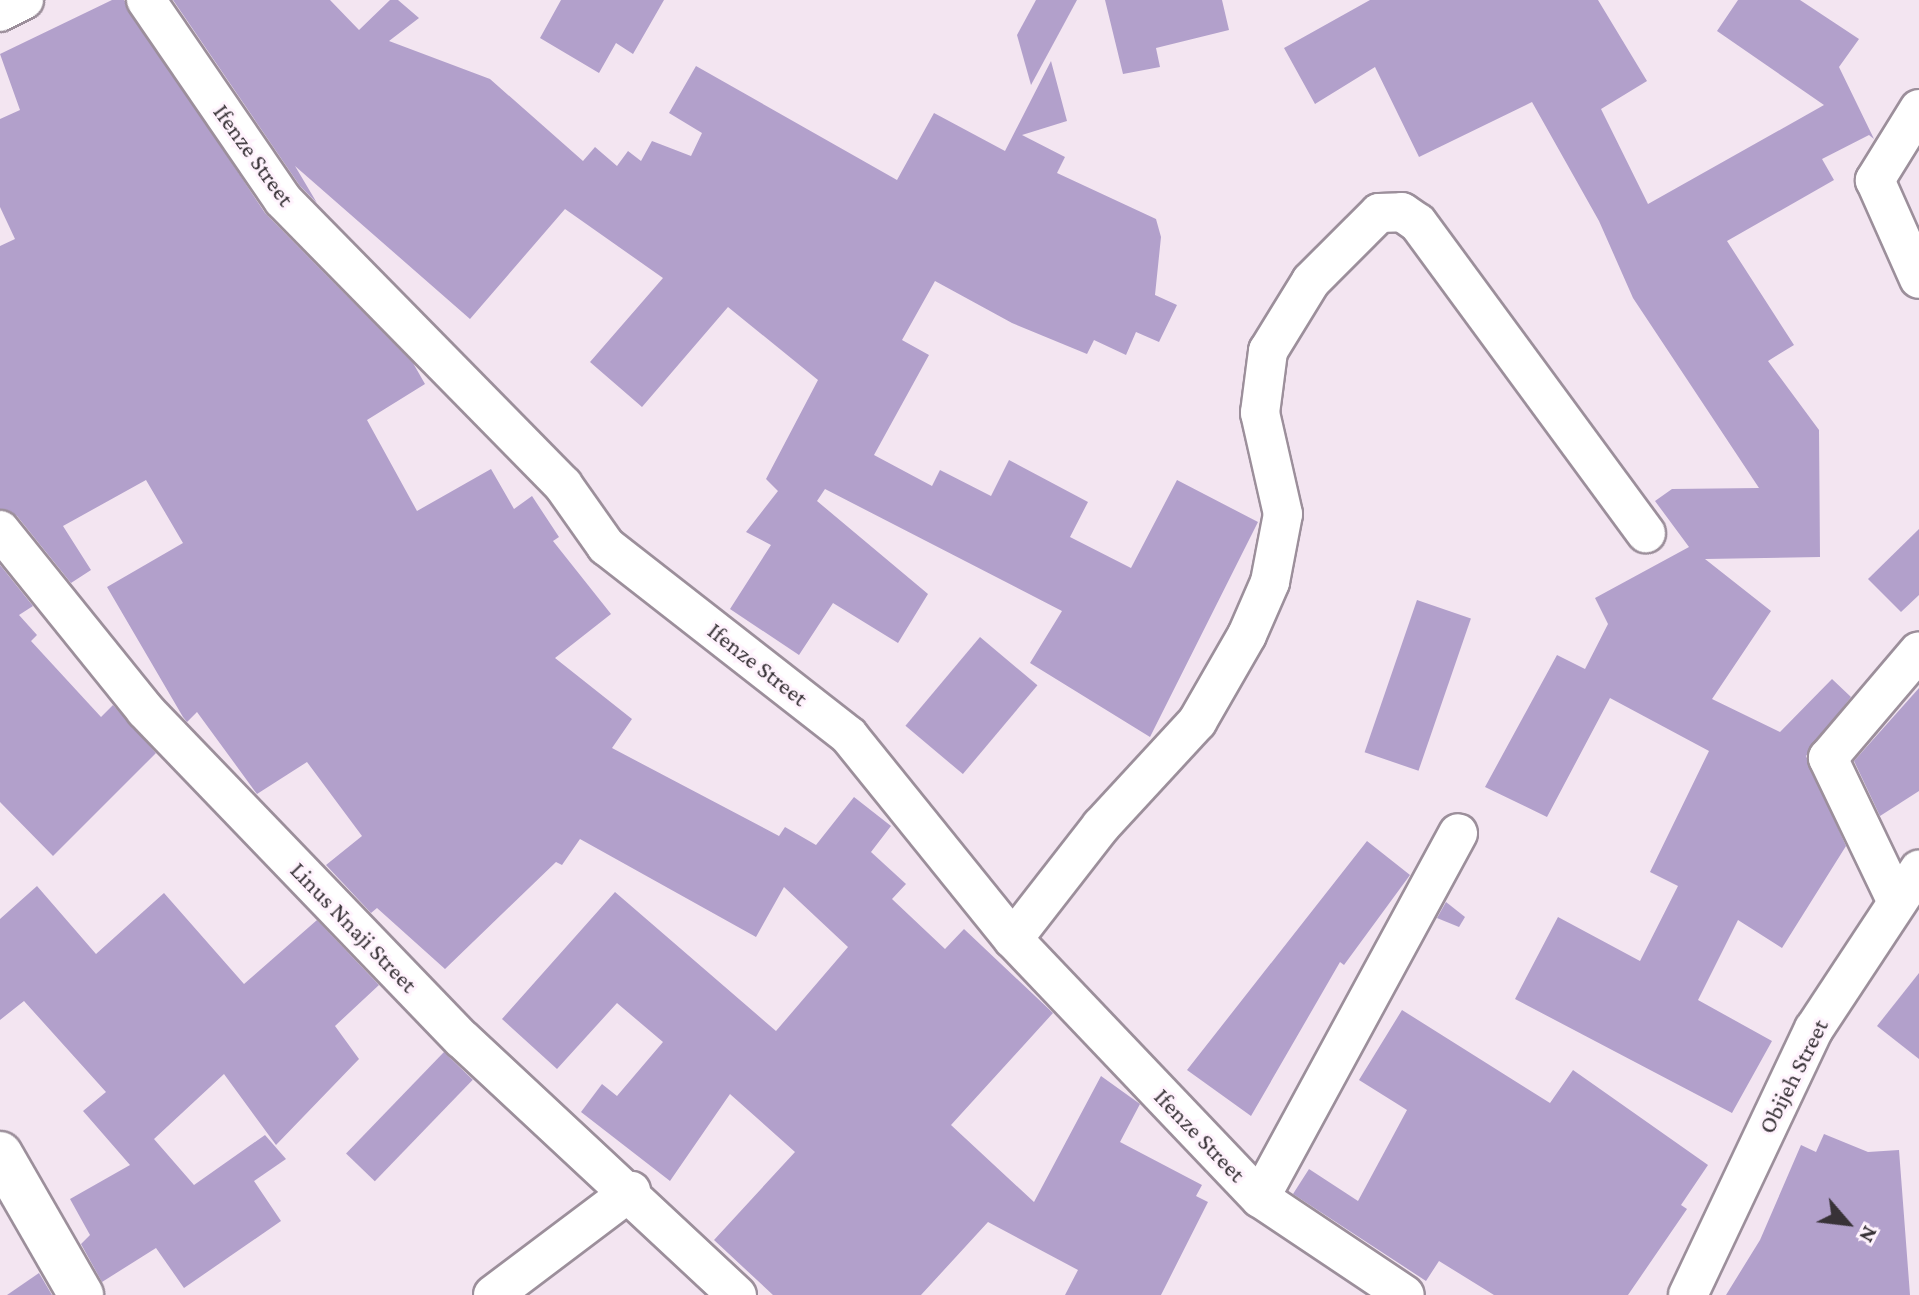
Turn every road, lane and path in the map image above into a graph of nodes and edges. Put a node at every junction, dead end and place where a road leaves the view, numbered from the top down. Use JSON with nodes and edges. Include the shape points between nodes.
{"nodes":[{"id":1,"x":24,"y":0,"type":"edge"},
{"id":2,"x":146,"y":0,"type":"edge"},
{"id":3,"x":0,"y":12,"type":"edge"},
{"id":4,"x":1919,"y":109,"type":"edge"},
{"id":5,"x":1919,"y":279,"type":"edge"},
{"id":6,"x":0,"y":530,"type":"edge"},
{"id":7,"x":1646,"y":533,"type":"dead end"},
{"id":8,"x":1919,"y":651,"type":"edge"},
{"id":9,"x":1458,"y":833,"type":"dead end"},
{"id":10,"x":1919,"y":870,"type":"edge"},
{"id":11,"x":1897,"y":902,"type":"junction"},
{"id":12,"x":1013,"y":939,"type":"junction"},
{"id":13,"x":0,"y":1154,"type":"edge"},
{"id":14,"x":631,"y":1191,"type":"junction"},
{"id":15,"x":1260,"y":1198,"type":"junction"},
{"id":16,"x":81,"y":1295,"type":"edge"},
{"id":17,"x":493,"y":1295,"type":"edge"},
{"id":18,"x":737,"y":1295,"type":"edge"},
{"id":19,"x":1405,"y":1295,"type":"edge"},
{"id":20,"x":1688,"y":1295,"type":"edge"}],
"edges":[{"from":1,"to":3,"type":"street"},
{"from":2,"to":12,"type":"street","name":"Ifenze Street","via":[[283,200],[563,485],[606,546],[849,736]]},
{"from":4,"to":5,"type":"street","via":[[1875,180]]},
{"from":6,"to":14,"type":"street","name":"Linus Nnaji Street","via":[[145,710],[462,1039]]},
{"from":7,"to":12,"type":"street","via":[[1418,223],[1402,212],[1379,213],[1311,281],[1268,351],[1260,413],[1283,514],[1270,582],[1247,635],[1197,722],[1101,826]]},
{"from":8,"to":11,"type":"street","via":[[1828,758]]},
{"from":9,"to":15,"type":"street"},
{"from":10,"to":11,"type":"street","name":"Obijeh Street"},
{"from":11,"to":20,"type":"street","name":"Obijeh Street","via":[[1814,1029]]},
{"from":12,"to":15,"type":"street","name":"Ifenze Street"},
{"from":13,"to":16,"type":"street"},
{"from":14,"to":17,"type":"street"},
{"from":14,"to":18,"type":"street","name":"Linus Nnaji Street"},
{"from":15,"to":19,"type":"street","name":"Ifenze Street"}]}
